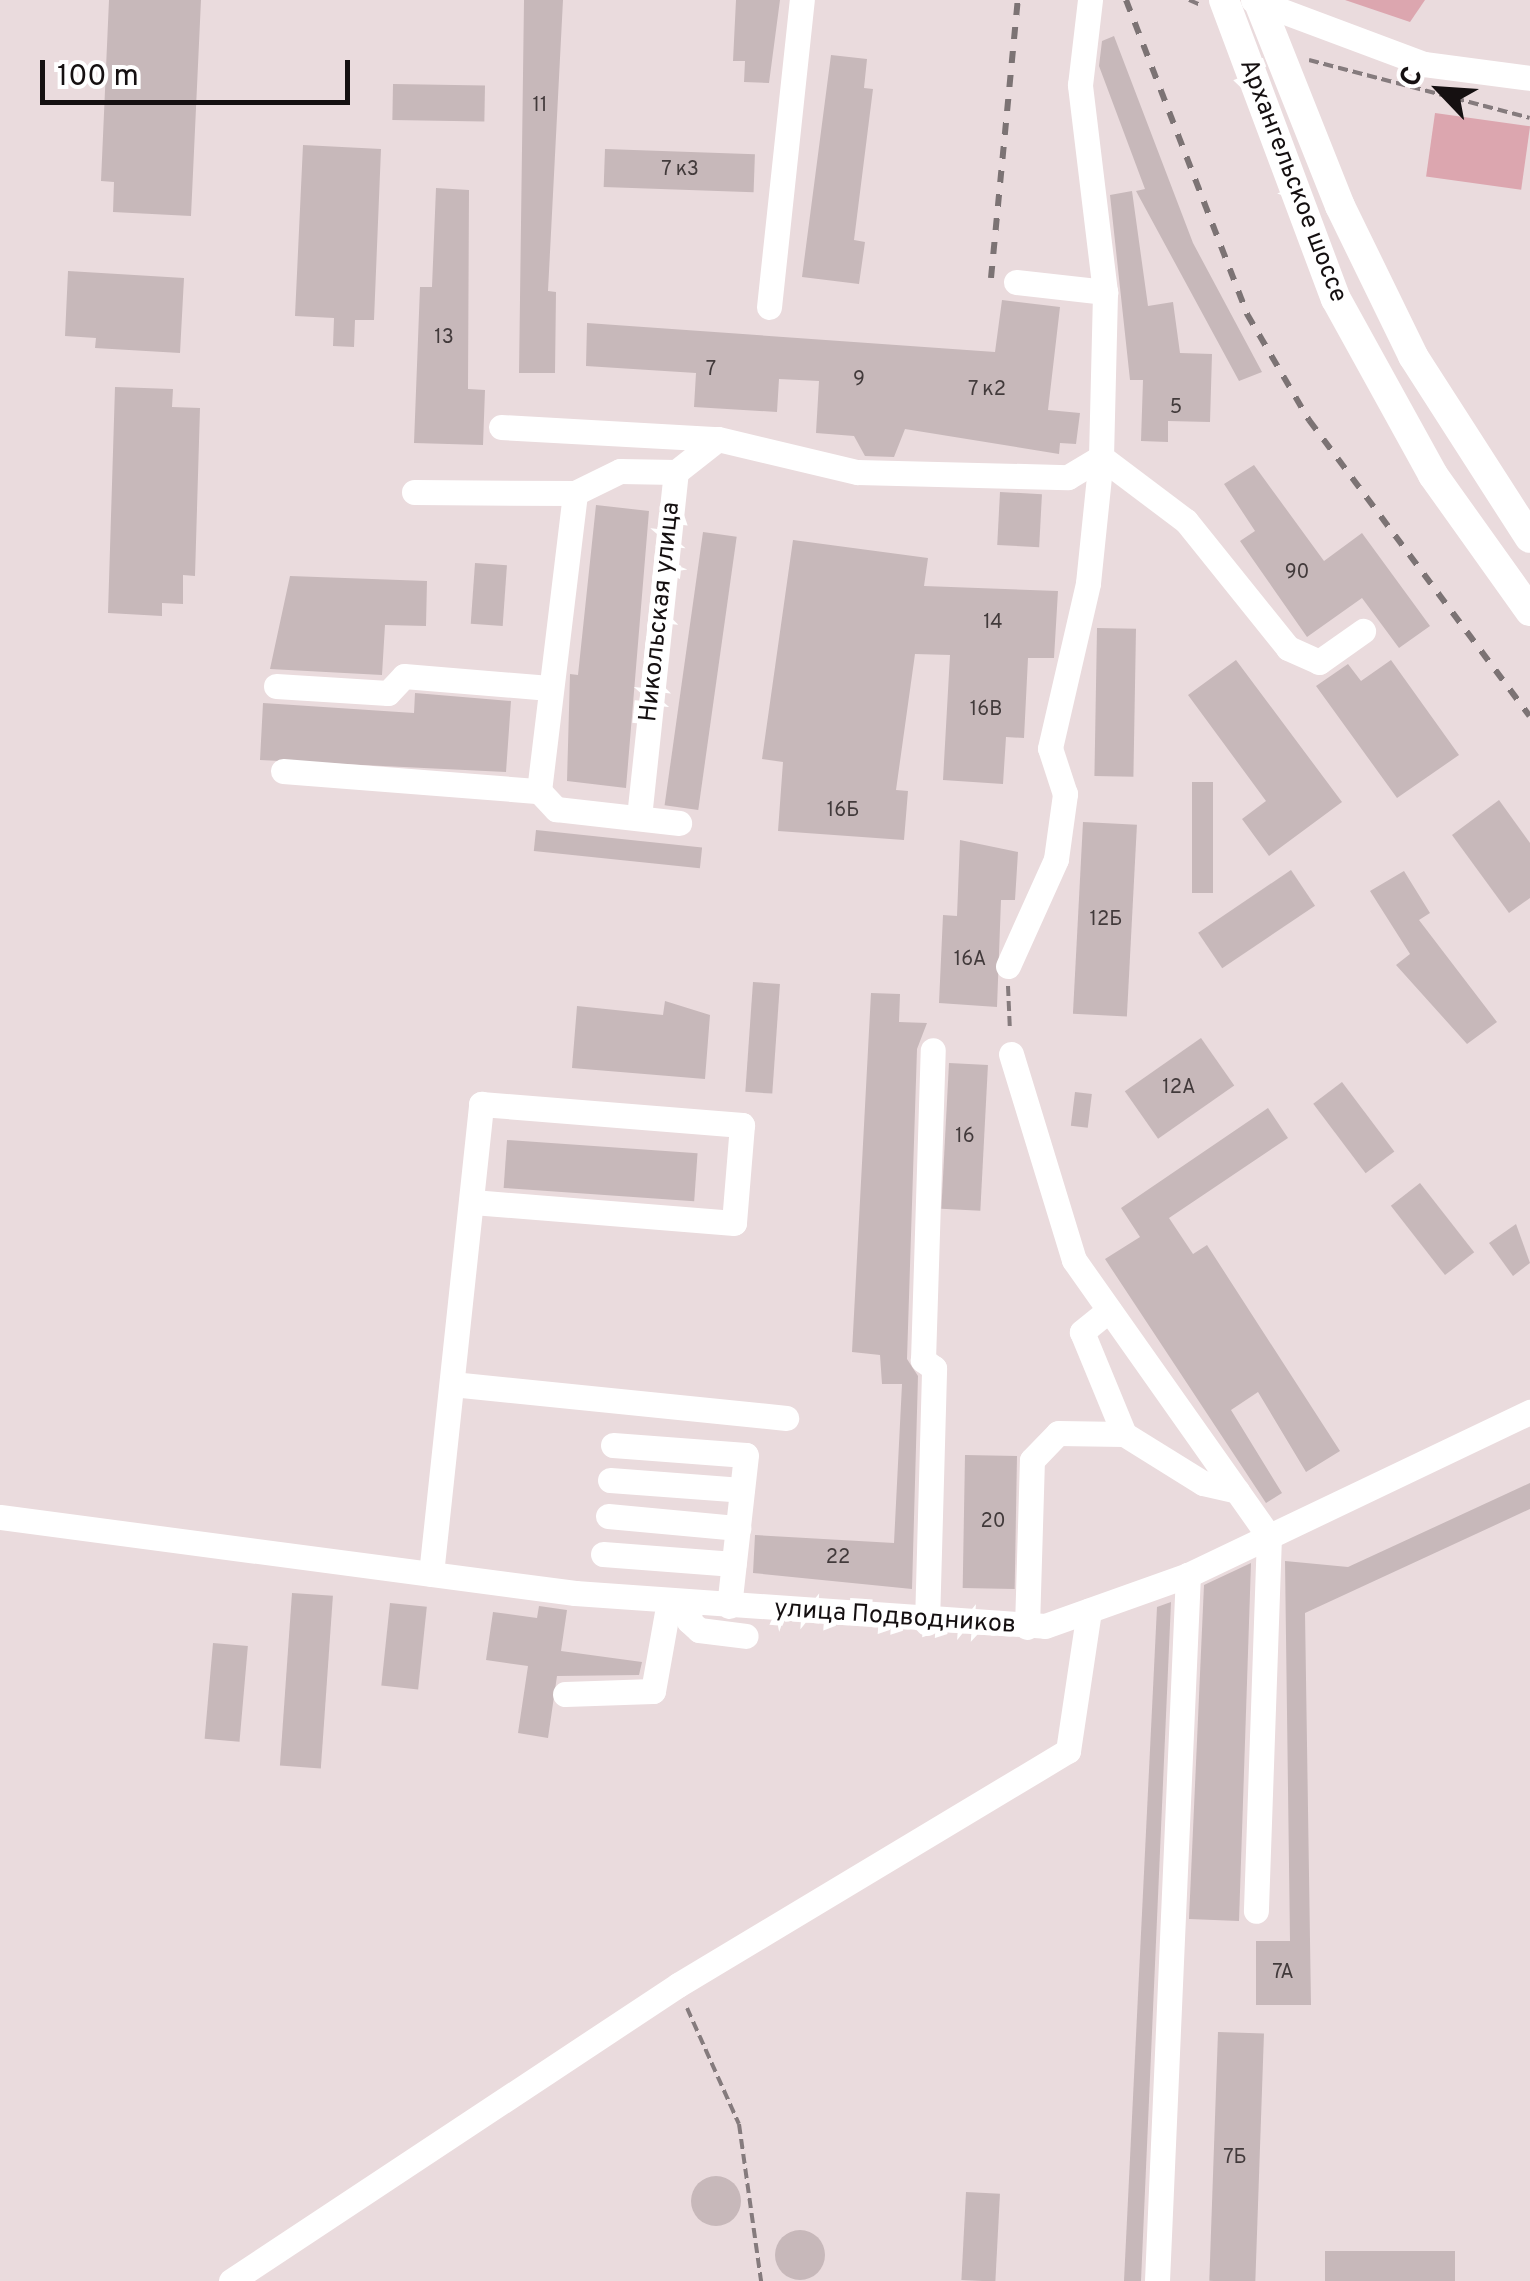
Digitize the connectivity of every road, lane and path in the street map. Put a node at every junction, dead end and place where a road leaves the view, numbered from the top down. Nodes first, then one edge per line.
1 (802, 0) edge
2 (1090, 0) edge
3 (1189, 0) edge
4 (1257, 1) edge
5 (1212, 2) edge
6 (1300, 57) dead end
7 (1530, 78) edge
8 (1530, 118) edge
9 (1016, 282) dead end
10 (1105, 292) junction
11 (769, 307) dead end
12 (501, 426) dead end
13 (718, 439) junction
14 (1102, 457) junction
15 (676, 472) junction
16 (414, 492) dead end
17 (575, 493) junction
18 (1530, 538) edge
19 (1530, 611) edge
20 (1363, 631) dead end
21 (276, 686) dead end
22 (550, 688) junction
23 (282, 771) dead end
24 (538, 791) junction
25 (640, 816) junction
26 (678, 823) dead end
27 (1008, 966) joint
28 (933, 1050) dead end
29 (1010, 1054) joint
30 (473, 1202) junction
31 (1109, 1310) junction
32 (452, 1384) junction
33 (1530, 1412) edge
34 (786, 1418) dead end
35 (1124, 1434) junction
36 (612, 1445) dead end
37 (610, 1480) dead end
38 (742, 1490) junction
39 (1237, 1491) junction
40 (0, 1516) edge
41 (608, 1516) dead end
42 (738, 1528) junction
43 (1269, 1536) junction
44 (604, 1554) dead end
45 (734, 1564) junction
46 (431, 1574) junction
47 (1188, 1575) junction
48 (680, 1602) junction
49 (729, 1606) junction
50 (1089, 1611) junction
51 (927, 1622) junction
52 (1027, 1628) junction
53 (746, 1636) dead end
54 (565, 1694) dead end
55 (1256, 1911) dead end
56 (678, 1985) junction
57 (231, 2281) edge
58 (761, 2281) edge
59 (1157, 2281) edge

1 - 11 street
2 - 10 street
3 - 5 path
4 - 7 street
4 - 18 main road, Архангельское шоссе
5 - 19 main road, Архангельское шоссе
6 - 8 path
9 - 10 street
10 - 14 street
12 - 13 street
13 - 14 street
13 - 15 street, Никольская улица
14 - 20 street
14 - 27 street
15 - 17 street
15 - 25 street, Никольская улица
16 - 17 street
17 - 22 street
21 - 22 street
22 - 24 street
23 - 24 street
24 - 25 street
25 - 26 street
27 - 29 path
28 - 51 street
29 - 31 street
30 - 30 street
30 - 32 street
31 - 35 street
31 - 39 street
32 - 34 street
32 - 46 street
33 - 43 street, улица Подводников
35 - 39 street
35 - 52 street
36 - 38 street
37 - 38 street
38 - 42 street
39 - 43 street
40 - 46 street, улица Подводников
41 - 42 street
42 - 45 street
43 - 47 street, улица Подводников
43 - 55 street
44 - 45 street
45 - 49 street
46 - 48 street, улица Подводников
47 - 50 street, улица Подводников
47 - 59 street
48 - 49 street, улица Подводников
48 - 53 street
48 - 54 street
49 - 51 street, улица Подводников
50 - 52 street, улица Подводников
50 - 56 street
51 - 52 street, улица Подводников
56 - 57 street
56 - 58 path

